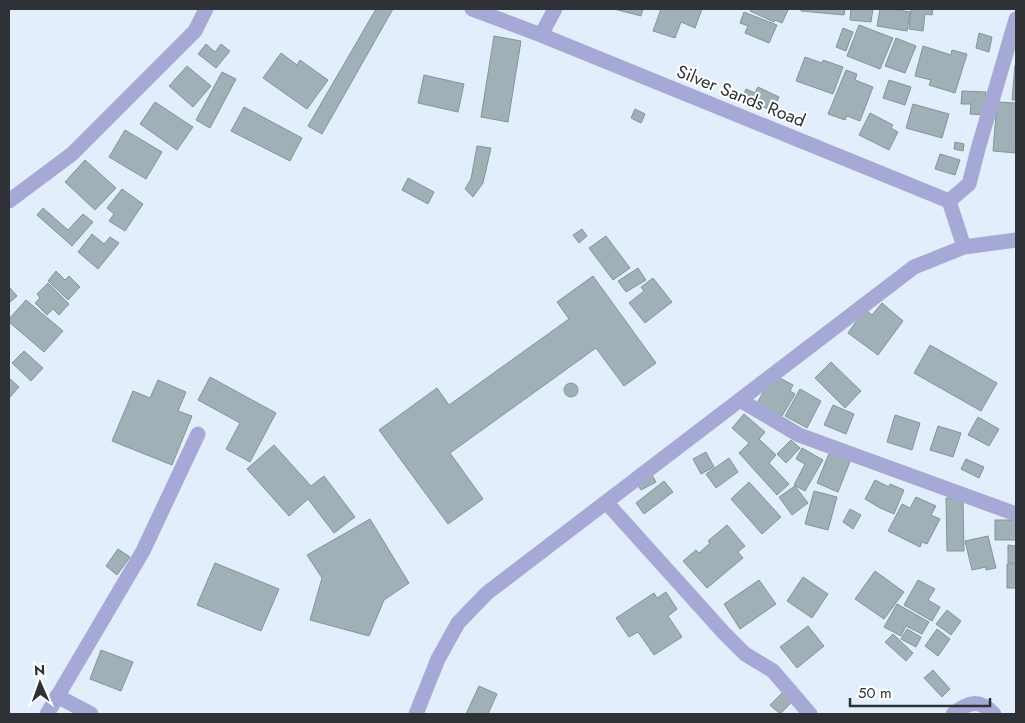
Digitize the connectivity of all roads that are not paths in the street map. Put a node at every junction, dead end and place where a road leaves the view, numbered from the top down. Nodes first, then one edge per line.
1 (206, 9) edge
2 (472, 9) edge
3 (555, 9) edge
4 (1016, 19) edge
5 (541, 35) junction
6 (9, 200) edge
7 (949, 201) junction
8 (1016, 240) edge
9 (964, 247) junction
10 (740, 400) junction
11 (198, 434) dead end
12 (606, 502) junction
13 (1016, 514) edge
14 (57, 696) junction
15 (47, 714) edge
16 (91, 714) edge
17 (416, 714) edge
18 (810, 714) edge
19 (954, 714) edge
20 (994, 714) edge

1 - 6 street
2 - 5 street, Silver Sands Road
3 - 5 street
4 - 7 street
5 - 7 street, Silver Sands Road
7 - 9 street
8 - 9 street
9 - 10 street
10 - 12 street
10 - 13 street
11 - 14 street
12 - 17 street
12 - 18 street
14 - 15 street
14 - 16 street
19 - 20 street

